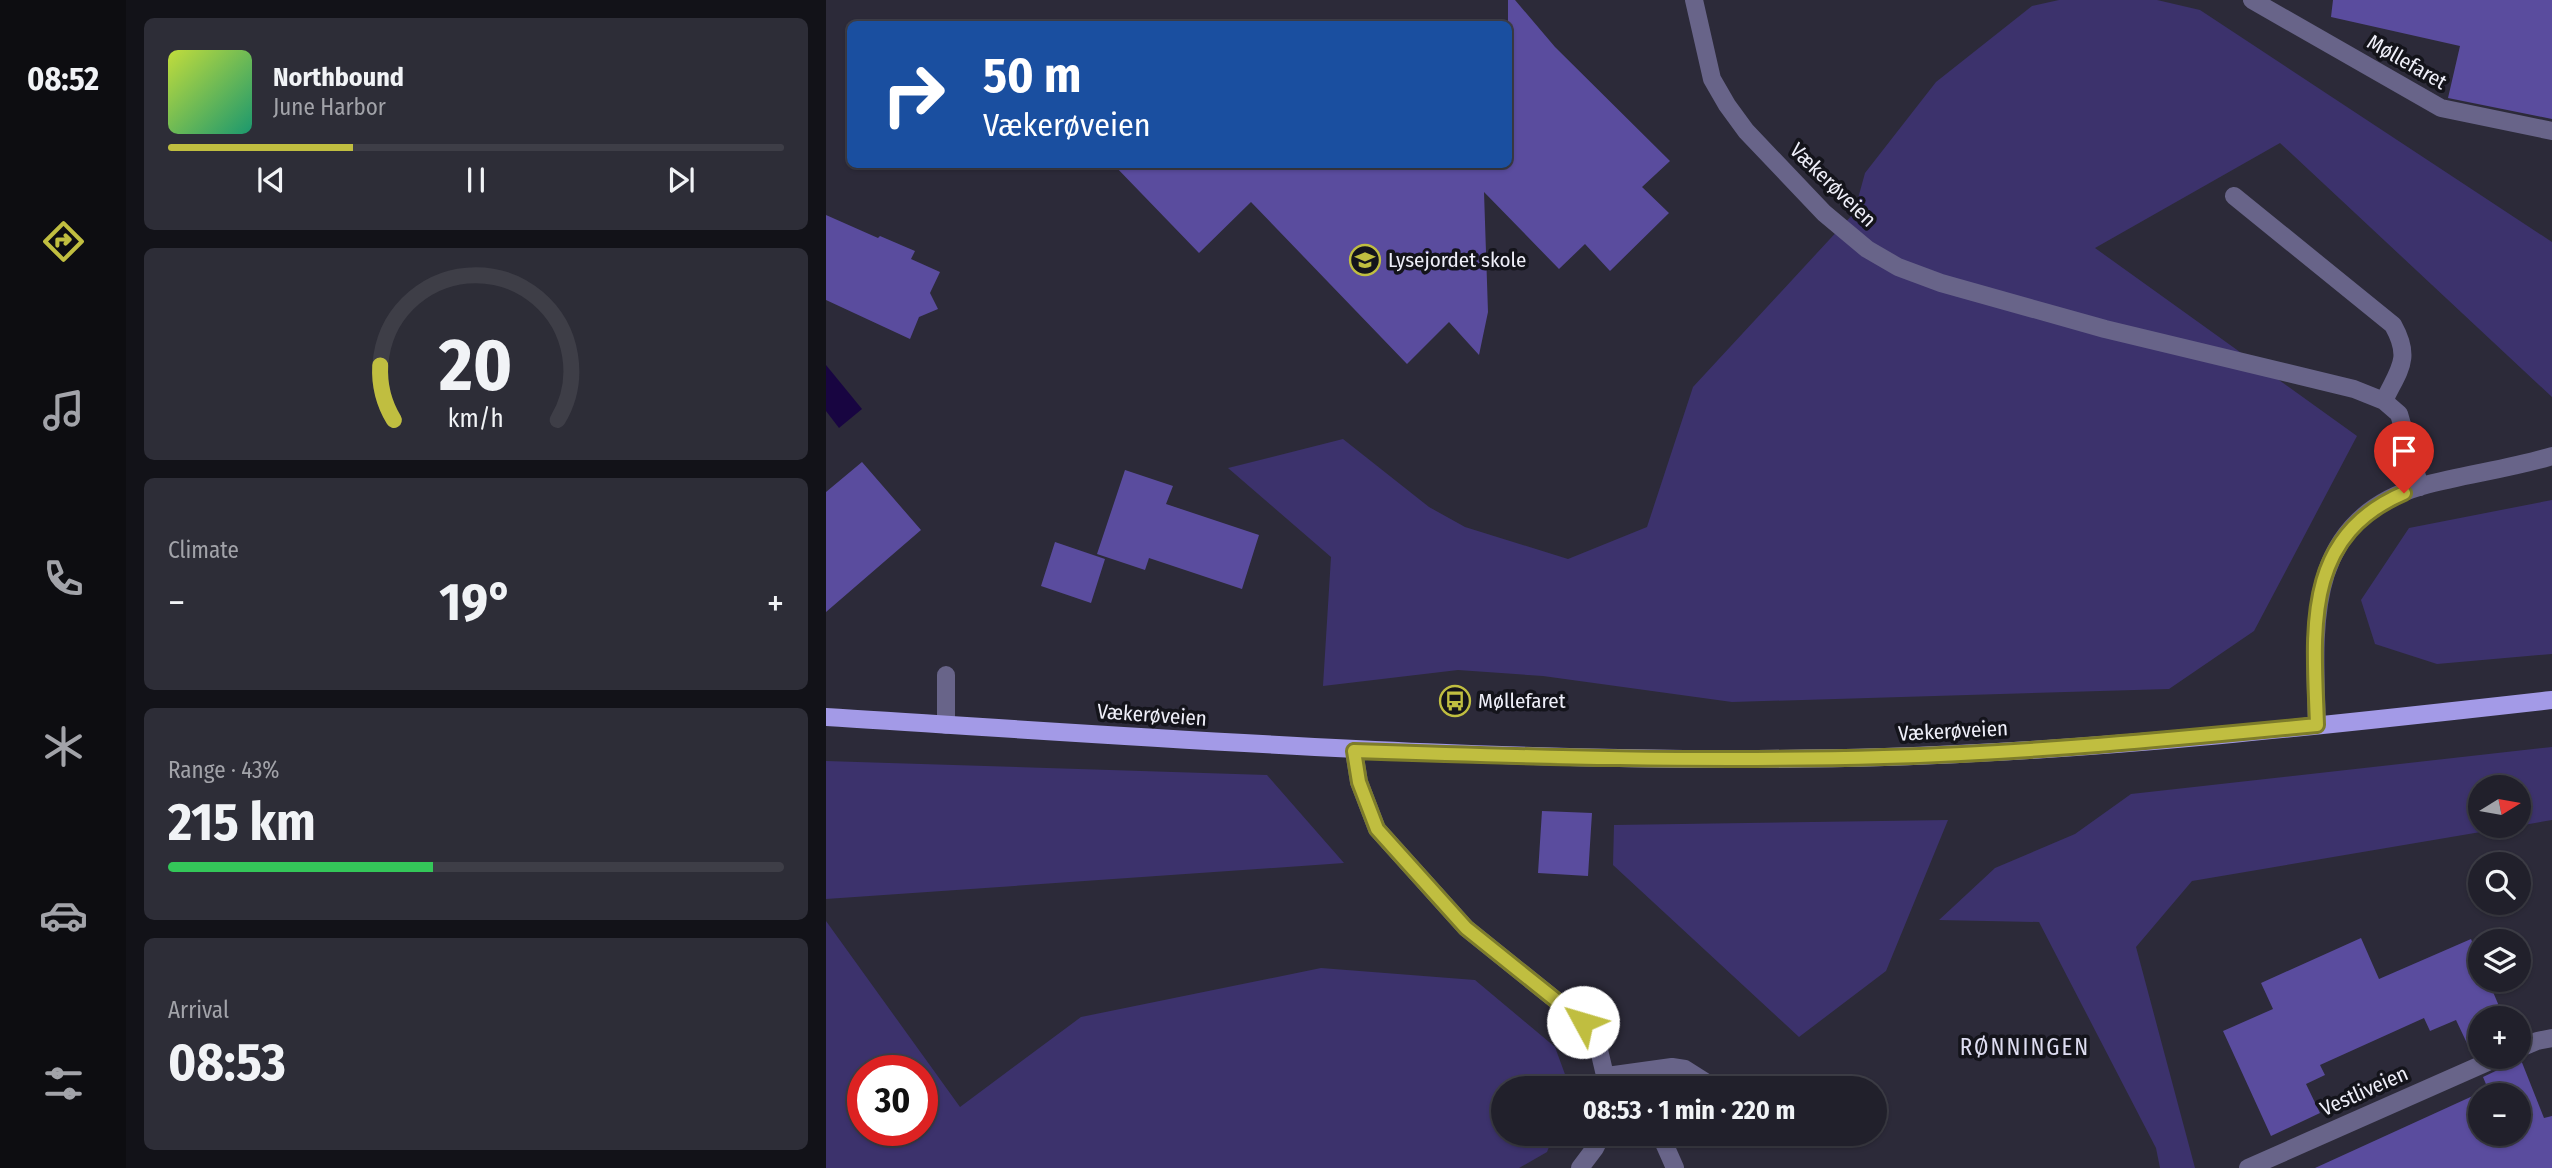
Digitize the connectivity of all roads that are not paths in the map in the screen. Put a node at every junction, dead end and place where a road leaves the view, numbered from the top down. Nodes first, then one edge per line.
1 (1694, 0) edge
2 (2252, 0) edge
3 (2552, 131) edge
4 (2234, 196) dead end
5 (2384, 401) junction
6 (2552, 456) edge
7 (2420, 486) junction
8 (946, 675) dead end
9 (2552, 700) edge
10 (826, 717) edge
11 (946, 725) junction
12 (2317, 725) junction
13 (1354, 751) junction
14 (2552, 1038) edge
15 (2531, 1044) edge
16 (2472, 1069) edge
17 (1631, 1072) junction
18 (1605, 1076) edge
19 (1621, 1076) edge
20 (1633, 1076) edge
21 (1696, 1076) edge
22 (1596, 1146) edge
23 (1665, 1146) edge
24 (1580, 1168) edge
25 (1675, 1168) edge
26 (2248, 1168) edge

1 - 5 street, Vækerøveien
2 - 3 street, Møllefaret
4 - 5 street
5 - 7 street
6 - 7 street
7 - 12 street
8 - 11 street
9 - 12 main road, Vækerøveien
10 - 11 main road, Vækerøveien
11 - 13 main road, Vækerøveien
12 - 13 main road, Vækerøveien
13 - 18 street
14 - 15 street
16 - 26 street, Vestliveien
17 - 19 street
17 - 20 street
17 - 21 street
22 - 24 street
23 - 25 street

